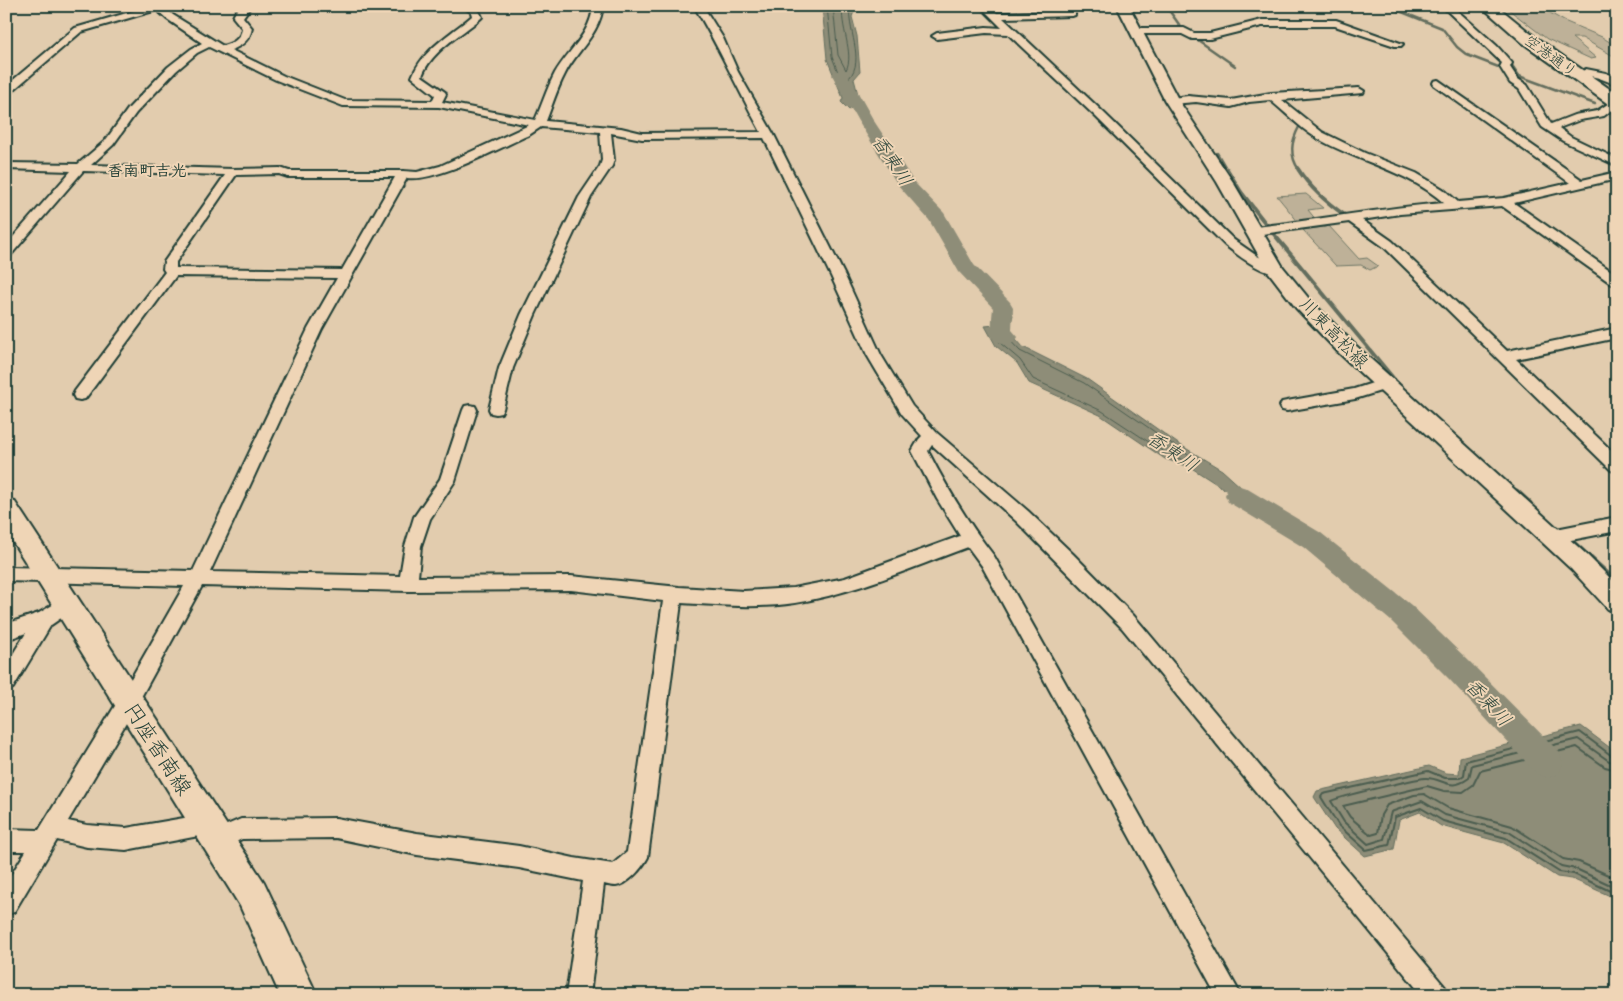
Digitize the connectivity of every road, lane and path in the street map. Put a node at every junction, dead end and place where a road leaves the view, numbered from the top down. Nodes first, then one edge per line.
1 (247, 6) edge
2 (466, 6) edge
3 (598, 6) edge
4 (698, 6) edge
5 (984, 6) edge
6 (1123, 6) edge
7 (1446, 6) edge
8 (1488, 6) edge
9 (1500, 6) edge
10 (158, 7) edge
11 (1072, 13) dead end
12 (995, 16) junction
13 (1011, 31) junction
14 (1135, 31) junction
15 (937, 36) dead end
16 (209, 43) junction
17 (1398, 44) dead end
18 (222, 50) junction
19 (1586, 72) junction
20 (1617, 82) edge
21 (1438, 83) dead end
22 (6, 91) edge
23 (1359, 91) dead end
24 (1272, 96) junction
25 (1617, 99) edge
26 (1172, 101) junction
27 (436, 104) junction
28 (539, 124) junction
29 (1550, 128) junction
30 (605, 131) junction
31 (768, 135) junction
32 (1617, 163) edge
33 (6, 166) edge
34 (81, 168) junction
35 (232, 172) junction
36 (403, 174) junction
37 (1617, 175) edge
38 (1580, 184) junction
39 (1504, 202) junction
40 (1455, 206) junction
41 (1351, 218) junction
42 (1254, 231) junction
43 (6, 253) edge
44 (1276, 270) junction
45 (172, 272) junction
46 (347, 274) junction
47 (1617, 280) edge
48 (1617, 334) edge
49 (1503, 357) junction
50 (1385, 384) junction
51 (80, 395) dead end
52 (1287, 406) dead end
53 (496, 409) dead end
54 (470, 410) dead end
55 (932, 437) junction
56 (1617, 466) edge
57 (6, 509) edge
58 (1617, 524) edge
59 (1551, 537) junction
60 (970, 539) junction
61 (6, 574) edge
62 (49, 574) junction
63 (198, 578) junction
64 (408, 584) junction
65 (674, 595) junction
66 (1617, 602) edge
67 (57, 611) junction
68 (6, 632) edge
69 (6, 682) edge
70 (128, 702) junction
71 (212, 832) junction
72 (47, 835) junction
73 (6, 840) edge
74 (595, 872) junction
75 (6, 904) edge
76 (298, 995) edge
77 (578, 995) edge
78 (1229, 995) edge
79 (1437, 995) edge

1 - 18 street
2 - 27 street
3 - 28 street
4 - 31 street
5 - 12 street
6 - 14 main road, 川東高松線
7 - 29 street
8 - 25 highway, 空港通り
9 - 19 highway, 空港通り
10 - 16 street
10 - 22 street
11 - 12 street
12 - 13 street
13 - 15 street
13 - 44 street
14 - 17 street
14 - 26 main road, 川東高松線
16 - 18 street
16 - 34 street
18 - 27 street
19 - 20 street
19 - 25 highway, 空港通り
21 - 38 street
23 - 24 street
24 - 26 street
24 - 40 street
25 - 29 street
26 - 42 main road, 川東高松線
27 - 28 street
28 - 30 street
28 - 36 street
29 - 32 street
30 - 31 street
30 - 53 street
31 - 55 street
33 - 34 street
34 - 35 street
34 - 43 street
35 - 36 street
35 - 45 street
36 - 46 street
37 - 38 street
38 - 39 street
39 - 40 street
39 - 47 street
40 - 41 street
41 - 42 street
41 - 49 street
42 - 44 main road, 川東高松線
44 - 50 main road, 川東高松線
45 - 46 street
45 - 51 street
46 - 63 street
48 - 49 street
49 - 56 street
50 - 52 street
50 - 59 main road, 川東高松線
54 - 64 street
55 - 60 street
55 - 79 street
57 - 62 main road, 円座香南線
58 - 59 street
59 - 66 main road, 川東高松線
60 - 65 street
60 - 78 street
61 - 62 street
62 - 63 street
62 - 67 main road, 円座香南線
63 - 64 street
63 - 70 street
64 - 65 street
65 - 74 street
67 - 68 street
67 - 69 street
67 - 70 main road, 円座香南線
70 - 71 main road, 円座香南線
70 - 72 street
71 - 72 street
71 - 74 street
71 - 76 main road, 円座香南線
72 - 73 street
72 - 75 street
74 - 77 street

